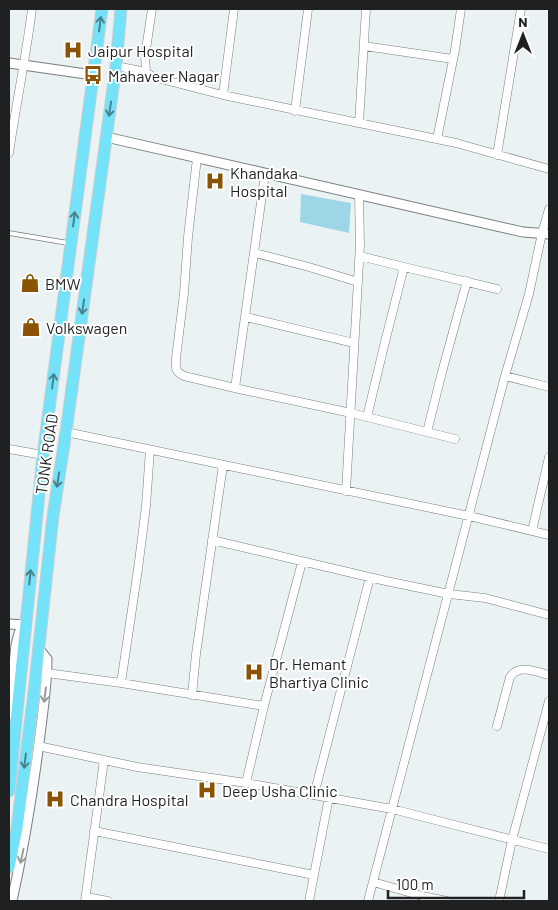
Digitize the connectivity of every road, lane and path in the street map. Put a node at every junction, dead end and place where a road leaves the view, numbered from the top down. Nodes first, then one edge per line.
1 (32, 9) edge
2 (102, 9) edge
3 (121, 9) edge
4 (152, 9) edge
5 (234, 9) edge
6 (308, 9) edge
7 (366, 9) edge
8 (460, 9) edge
9 (521, 9) edge
10 (364, 46) junction
11 (453, 59) junction
12 (9, 63) edge
13 (24, 65) junction
14 (116, 66) junction
15 (146, 72) junction
16 (93, 76) junction
17 (223, 95) junction
18 (295, 111) junction
19 (359, 123) junction
20 (106, 137) junction
21 (437, 139) junction
22 (9, 153) edge
23 (497, 155) junction
24 (197, 158) junction
25 (549, 169) edge
26 (265, 174) junction
27 (359, 195) junction
28 (549, 209) edge
29 (9, 233) edge
30 (545, 234) edge
31 (71, 243) junction
32 (255, 253) junction
33 (360, 256) junction
34 (404, 268) junction
35 (467, 281) junction
36 (358, 282) junction
37 (498, 288) dead end
38 (246, 317) junction
39 (354, 343) junction
40 (505, 376) junction
41 (549, 386) edge
42 (235, 388) junction
43 (351, 413) junction
44 (367, 417) junction
45 (66, 432) junction
46 (427, 432) junction
47 (455, 438) dead end
48 (9, 449) edge
49 (150, 450) junction
50 (43, 455) junction
51 (549, 456) edge
52 (223, 465) junction
53 (346, 491) junction
54 (469, 516) junction
55 (532, 531) junction
56 (549, 535) edge
57 (212, 540) junction
58 (302, 562) junction
59 (370, 577) junction
60 (449, 594) junction
61 (549, 615) edge
62 (9, 624) edge
63 (26, 625) junction
64 (38, 655) junction
65 (47, 673) junction
66 (549, 675) edge
67 (121, 683) junction
68 (192, 694) junction
69 (549, 701) edge
70 (264, 706) junction
71 (9, 714) edge
72 (497, 726) dead end
73 (38, 746) junction
74 (104, 760) junction
75 (246, 783) junction
76 (9, 791) edge
77 (314, 795) junction
78 (329, 797) junction
79 (392, 809) junction
80 (94, 832) junction
81 (512, 840) junction
82 (549, 849) edge
83 (9, 868) edge
84 (314, 875) junction
85 (373, 882) junction
86 (12, 888) edge
87 (85, 899) edge
88 (12, 901) edge
89 (108, 901) edge
90 (309, 901) edge
91 (368, 901) edge
92 (447, 901) edge
93 (498, 901) edge

1 - 13 street
16 -> 2 main road, TONK ROAD
3 - 14 main road, TONK ROAD
4 - 15 street
5 - 17 street
6 - 18 street
7 - 10 street
8 - 11 street
9 - 23 street
10 - 11 street
10 - 19 street
11 - 21 street
12 - 13 street
13 - 16 street
13 - 22 street
14 - 15 street
14 -> 20 main road, TONK ROAD
15 - 17 street
31 -> 16 main road, TONK ROAD
17 - 18 street
18 - 19 street
19 - 21 street
20 - 24 street
20 -> 45 main road, TONK ROAD
21 - 23 street
23 - 25 street
24 - 26 street
24 - 42 street
26 - 27 street
26 - 32 street
27 - 30 street
27 - 33 street
28 - 30 street
29 - 31 lane
30 - 40 street
50 -> 31 main road, TONK ROAD
32 - 36 street
32 - 38 street
33 - 34 street
33 - 36 street
34 - 35 street
34 - 44 street
35 - 37 street
35 - 46 street
36 - 39 street
38 - 39 street
38 - 42 street
39 - 43 street
40 - 41 street
40 - 54 street
42 - 43 street
43 - 44 street
43 - 53 street
44 - 46 street
45 - 49 street
45 -> 64 main road, TONK ROAD
46 - 47 street
48 - 50 street
49 - 52 street
49 - 67 street
63 -> 50 main road, TONK ROAD
51 - 55 street
52 - 53 street
52 - 57 street
53 - 54 street
54 - 55 street
54 - 60 street
55 - 56 street
57 - 58 street
57 - 68 street
58 - 59 street
58 - 70 street
59 - 60 street
59 - 77 street
60 - 61 street
60 - 79 street
62 - 63 street
63 - 71 street, TONK ROAD
63 - 76 main road
64 - 65 street, TONK ROAD
64 -> 83 main road
65 - 67 street
65 -> 73 street, TONK ROAD
66 - 72 street
67 - 68 street
68 - 70 street
69 - 81 street
70 - 75 street
73 - 74 street
73 -> 86 street, TONK ROAD
74 - 75 street
74 - 80 street
75 - 77 street
77 - 78 street
78 - 79 street
78 - 84 street
79 - 81 street
79 - 85 street
80 - 84 street
80 - 87 street
81 - 82 street
81 - 93 street
84 - 90 street
85 - 91 street
85 - 92 street
86 - 88 street, TONK ROAD
87 - 89 street

